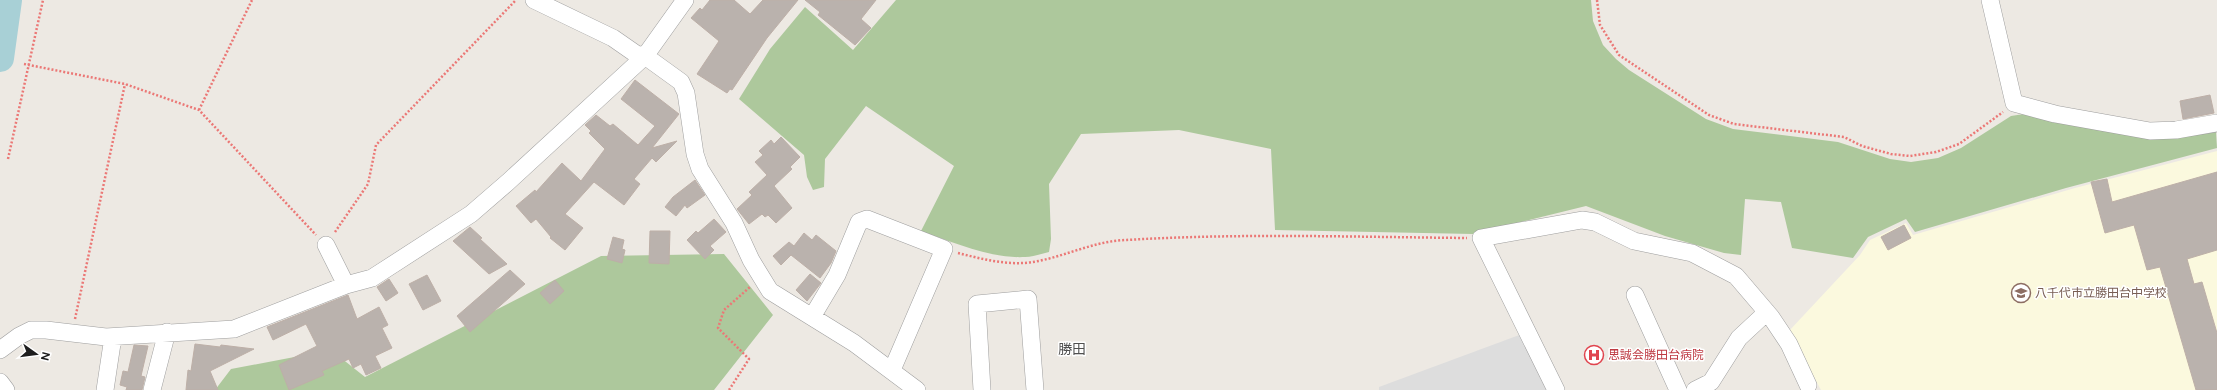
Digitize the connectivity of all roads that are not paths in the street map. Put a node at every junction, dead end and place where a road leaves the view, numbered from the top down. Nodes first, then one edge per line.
1 (534, 0) edge
2 (685, 0) edge
3 (1990, 0) edge
4 (645, 56) junction
5 (2217, 123) edge
6 (326, 245) road end
7 (346, 285) junction
8 (1635, 296) dead end
9 (1767, 312) junction
10 (812, 317) junction
11 (167, 332) junction
12 (113, 337) junction
13 (0, 350) edge
14 (892, 370) junction
15 (0, 382) edge
16 (1806, 388) edge
17 (6, 390) edge
18 (105, 390) edge
19 (152, 390) edge
20 (917, 390) edge
21 (982, 390) edge
22 (1035, 390) edge
23 (1556, 390) edge
24 (1678, 390) edge
25 (1695, 390) edge

1 - 4 street
2 - 4 street
3 - 5 street
4 - 7 street
4 - 10 street
6 - 7 street
7 - 11 street
8 - 24 street
9 - 16 street
9 - 23 street
9 - 25 street
10 - 14 street
10 - 14 street
11 - 12 street
11 - 19 street
12 - 13 street
12 - 18 street
14 - 20 street
15 - 17 street
21 - 22 street

